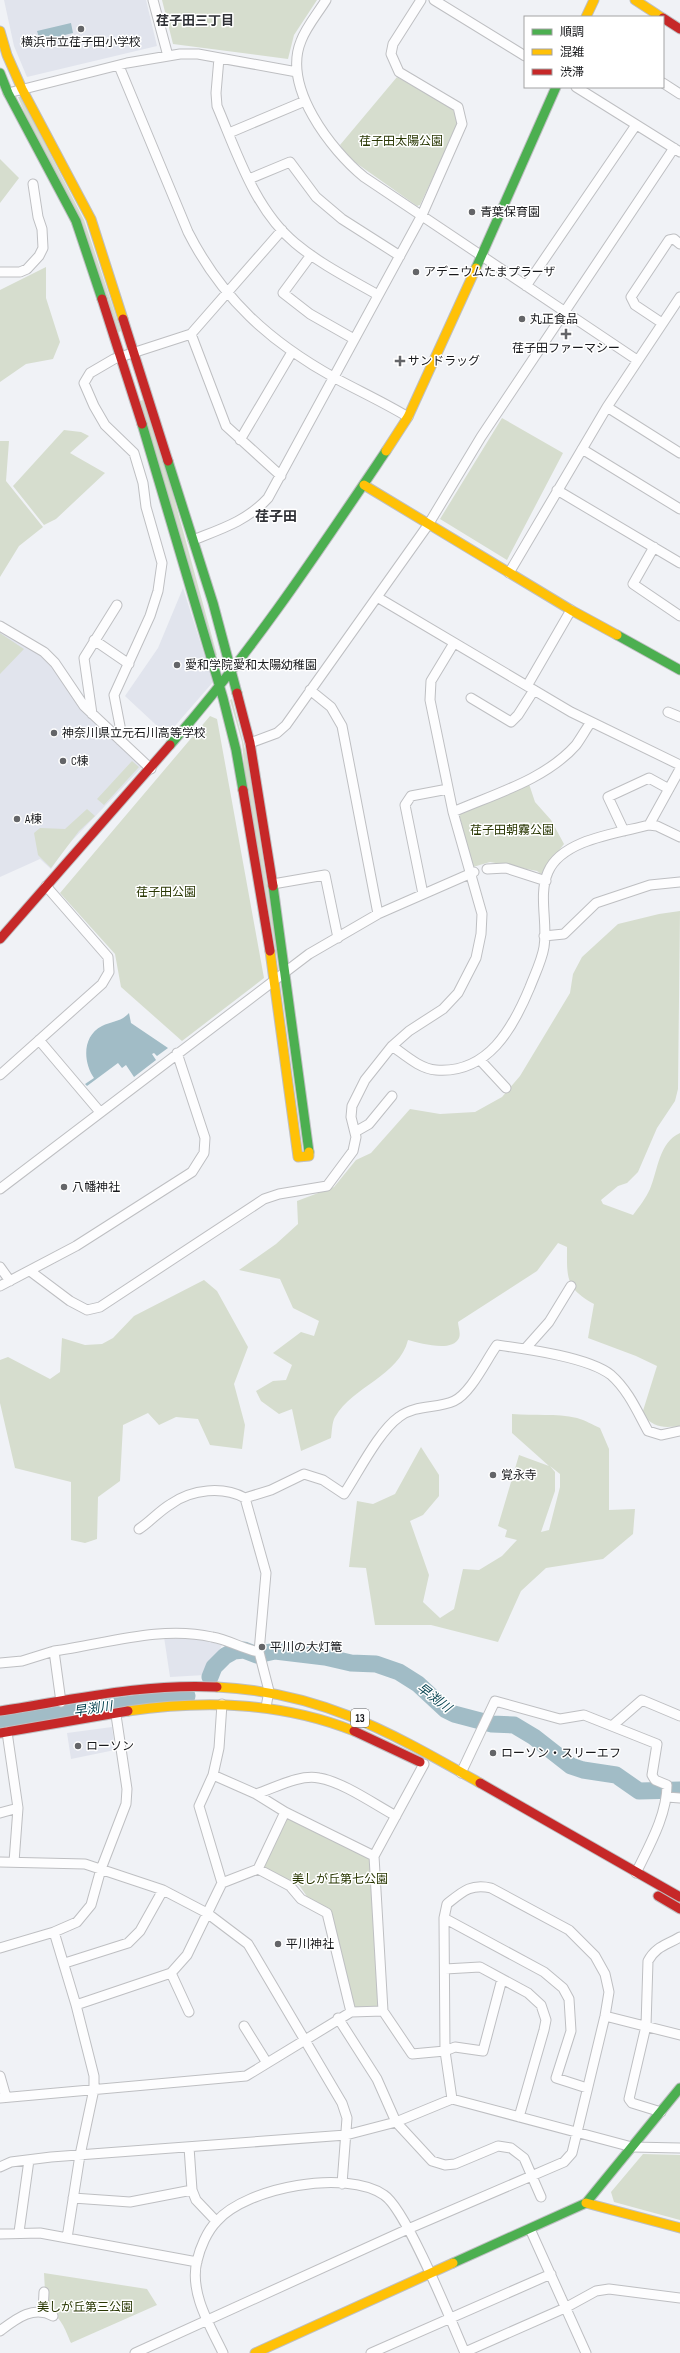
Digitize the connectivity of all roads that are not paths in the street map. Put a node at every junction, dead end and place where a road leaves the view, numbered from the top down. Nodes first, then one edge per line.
1 (153, 0) edge
2 (326, 0) edge
3 (421, 0) edge
4 (434, 0) edge
5 (594, 0) edge
6 (635, 0) edge
7 (586, 16) edge
8 (659, 16) edge
9 (664, 19) edge
10 (680, 29) edge
11 (0, 31) edge
12 (524, 55) edge
13 (168, 56) junction
14 (219, 58) junction
15 (119, 66) junction
16 (297, 72) junction
17 (0, 73) edge
18 (664, 83) edge
19 (556, 88) edge
20 (580, 88) edge
21 (22, 89) junction
22 (590, 91) edge
23 (8, 93) junction
24 (680, 94) edge
25 (305, 101) junction
26 (636, 125) junction
27 (229, 133) junction
28 (677, 150) edge
29 (249, 179) junction
30 (33, 184) dead end
31 (422, 215) junction
32 (282, 230) junction
33 (680, 244) edge
34 (481, 254) junction
35 (311, 255) junction
36 (400, 256) junction
37 (0, 272) edge
38 (526, 286) junction
39 (226, 292) junction
40 (378, 295) junction
41 (680, 296) edge
42 (677, 308) edge
43 (563, 311) junction
44 (662, 323) junction
45 (191, 334) junction
46 (354, 339) junction
47 (134, 352) junction
48 (292, 352) junction
49 (120, 357) junction
50 (637, 360) junction
51 (334, 377) junction
52 (607, 407) junction
53 (408, 417) junction
54 (240, 440) junction
55 (582, 449) junction
56 (680, 453) edge
57 (281, 476) junction
58 (364, 485) junction
59 (558, 490) junction
60 (680, 510) edge
61 (428, 525) junction
62 (193, 540) junction
63 (654, 547) junction
64 (680, 563) edge
65 (509, 573) junction
66 (378, 597) junction
67 (117, 605) dead end
68 (571, 610) junction
69 (680, 616) edge
70 (0, 626) edge
71 (94, 640) junction
72 (454, 643) junction
73 (129, 664) junction
74 (680, 670) edge
75 (232, 672) junction
76 (220, 686) junction
77 (530, 688) junction
78 (310, 690) junction
79 (471, 698) dead end
80 (668, 712) dead end
81 (92, 714) junction
82 (680, 717) edge
83 (591, 722) junction
84 (120, 740) junction
85 (250, 743) junction
86 (680, 767) edge
87 (151, 768) junction
88 (448, 789) junction
89 (669, 789) junction
90 (453, 812) junction
91 (649, 825) junction
92 (624, 831) junction
93 (680, 837) edge
94 (487, 869) dead end
95 (472, 873) junction
96 (546, 881) junction
97 (680, 882) edge
98 (273, 884) junction
99 (46, 886) junction
100 (423, 894) junction
101 (378, 914) junction
102 (544, 936) junction
103 (338, 938) junction
104 (0, 939) edge
105 (285, 971) junction
106 (275, 980) junction
107 (40, 1040) junction
108 (392, 1046) junction
109 (177, 1053) junction
110 (480, 1060) junction
111 (0, 1075) edge
112 (506, 1088) dead end
113 (392, 1096) dead end
114 (100, 1112) junction
115 (355, 1132) junction
116 (0, 1189) edge
117 (0, 1267) edge
118 (30, 1271) junction
119 (10, 1281) junction
120 (0, 1286) edge
121 (571, 1286) dead end
122 (525, 1349) junction
123 (680, 1431) edge
124 (245, 1498) junction
125 (139, 1529) dead end
126 (54, 1651) junction
127 (260, 1657) junction
128 (0, 1663) edge
129 (269, 1691) junction
130 (61, 1702) junction
131 (222, 1704) junction
132 (266, 1707) junction
133 (0, 1711) edge
134 (116, 1715) junction
135 (680, 1716) edge
136 (612, 1726) junction
137 (4, 1733) edge
138 (461, 1773) junction
139 (213, 1775) junction
140 (667, 1792) junction
141 (256, 1794) junction
142 (680, 1798) edge
143 (18, 1808) junction
144 (285, 1812) junction
145 (0, 1813) edge
146 (517, 1815) dead end
147 (396, 1816) junction
148 (557, 1838) dead end
149 (374, 1856) junction
150 (0, 1862) edge
151 (14, 1862) junction
152 (101, 1869) junction
153 (258, 1869) junction
154 (636, 1872) junction
155 (222, 1883) junction
156 (163, 1890) junction
157 (653, 1893) dead end
158 (680, 1896) edge
159 (680, 1909) edge
160 (207, 1913) junction
161 (444, 1918) junction
162 (54, 1932) junction
163 (680, 1937) edge
164 (0, 1948) edge
165 (64, 1963) junction
166 (445, 1969) junction
167 (171, 1973) junction
168 (502, 1979) junction
169 (76, 2005) junction
170 (383, 2011) junction
171 (189, 2012) dead end
172 (351, 2012) junction
173 (605, 2016) junction
174 (338, 2018) junction
175 (244, 2026) dead end
176 (646, 2026) junction
177 (680, 2035) edge
178 (306, 2040) junction
179 (445, 2051) junction
180 (267, 2063) junction
181 (0, 2076) edge
182 (587, 2088) junction
183 (680, 2088) edge
184 (94, 2089) junction
185 (3, 2097) edge
186 (452, 2099) junction
187 (661, 2112) junction
188 (519, 2117) junction
189 (396, 2122) junction
190 (577, 2133) junction
191 (346, 2135) junction
192 (189, 2147) junction
193 (632, 2147) junction
194 (680, 2148) edge
195 (80, 2155) junction
196 (29, 2160) junction
197 (0, 2167) edge
198 (532, 2176) junction
199 (342, 2184) junction
200 (192, 2190) junction
201 (541, 2197) dead end
202 (73, 2198) junction
203 (586, 2203) junction
204 (216, 2221) junction
205 (680, 2228) edge
206 (408, 2229) junction
207 (530, 2229) junction
208 (19, 2232) junction
209 (0, 2234) edge
210 (67, 2238) junction
211 (197, 2262) junction
212 (551, 2274) junction
213 (430, 2275) junction
214 (44, 2292) dead end
215 (680, 2298) edge
216 (565, 2308) junction
217 (43, 2312) junction
218 (53, 2316) dead end
219 (449, 2318) junction
220 (208, 2321) junction
221 (0, 2331) edge
222 (465, 2352) edge
223 (135, 2353) edge
224 (223, 2353) edge
225 (255, 2353) edge
226 (371, 2353) edge
227 (586, 2353) edge

1 - 13 street
2 - 16 street
3 - 31 street
4 - 12 street
5 - 7 street
6 - 8 street
9 - 10 street
11 - 21 street
13 - 14 street
13 - 15 street
14 - 16 street
14 - 27 street
15 - 21 street
15 - 39 street
16 - 25 street
17 - 23 street
18 - 24 street
19 - 34 street
20 - 22 street
21 - 23 street
21 - 47 street
22 - 26 street
23 - 49 street
25 - 27 street
25 - 31 street
26 - 28 street
26 - 38 street
27 - 29 street
28 - 43 street
29 - 32 street
29 - 36 street
30 - 37 street
31 - 34 street
31 - 36 street
32 - 35 street
32 - 39 street
33 - 44 street
34 - 38 street
34 - 53 street
35 - 40 street
35 - 46 street
36 - 40 street
38 - 43 street
39 - 45 street
39 - 48 street
40 - 46 street
41 - 42 street
42 - 44 street
43 - 50 street
43 - 61 street
44 - 50 street
45 - 47 street
45 - 54 street
46 - 51 street
47 - 49 street
47 - 62 street
48 - 51 street
48 - 54 street
49 - 73 street
49 - 76 street
50 - 52 street
51 - 53 street
51 - 57 street
52 - 55 street
52 - 56 street
53 - 58 street
54 - 57 street
55 - 59 street
55 - 60 street
57 - 62 street
58 - 61 street
58 - 75 street
59 - 63 street
59 - 65 street
61 - 65 street
61 - 66 street
62 - 75 street
63 - 64 street
63 - 69 street
65 - 68 street
66 - 72 street
66 - 78 street
67 - 71 street
68 - 74 street
68 - 77 street
70 - 81 street
71 - 73 street
71 - 81 street
72 - 77 street
72 - 88 street
73 - 84 street
75 - 76 street
75 - 85 street
76 - 87 street
76 - 106 street
77 - 79 street
77 - 83 street
78 - 85 street
78 - 101 street
80 - 82 street
81 - 84 street
83 - 86 street
83 - 90 street
84 - 87 street
85 - 98 street
86 - 89 street
87 - 99 street
88 - 90 street
88 - 100 street
89 - 91 street
89 - 92 street
90 - 95 street
91 - 92 street
91 - 93 street
92 - 96 street
94 - 96 street
95 - 100 street
95 - 108 street
96 - 102 street
97 - 102 street
98 - 103 street
98 - 105 street
99 - 104 street
99 - 107 street
100 - 101 street
101 - 103 street
102 - 110 street
103 - 105 street
105 - 106 street
105 - 106 street
106 - 109 street
107 - 111 street
107 - 114 street
108 - 110 street
108 - 115 street
109 - 114 street
109 - 118 street
110 - 112 street
113 - 115 street
114 - 116 street
115 - 118 street
117 - 119 street
118 - 119 street
119 - 120 street
121 - 122 street
122 - 123 street
122 - 124 street
124 - 125 street
124 - 127 street
126 - 127 street
126 - 128 street
126 - 130 street
127 - 129 street
129 - 130 street, 13
129 - 132 street
129 - 138 street, 13
130 - 133 street, 13
131 - 132 street, 13
131 - 134 street, 13
131 - 139 street
132 - 147 street, 13
134 - 137 street, 13
134 - 152 street
135 - 136 street
136 - 138 street
136 - 140 street
137 - 143 street
138 - 154 street, 13
139 - 141 street
139 - 155 street
140 - 142 street
140 - 154 street
141 - 144 street
141 - 147 street
143 - 145 street
143 - 151 street
144 - 149 street
144 - 153 street
146 - 148 street
147 - 149 street
149 - 170 street
150 - 151 street
151 - 152 street
152 - 156 street
152 - 162 street
153 - 155 street
153 - 172 street
154 - 158 street, 13
155 - 160 street
156 - 160 street
156 - 165 street
157 - 159 street
160 - 167 street
160 - 178 street
161 - 166 street
161 - 173 street
161 - 182 street
162 - 164 street
162 - 165 street
163 - 176 street
165 - 169 street
166 - 168 street
166 - 179 street
167 - 169 street
167 - 171 street
168 - 179 street
168 - 188 street
169 - 184 street
170 - 172 street
170 - 179 street
172 - 174 street
173 - 176 street
173 - 182 street
174 - 178 street
174 - 189 street
175 - 180 street
176 - 177 street
176 - 187 street
178 - 180 street
178 - 191 street
179 - 186 street
180 - 184 street
181 - 185 street
182 - 190 street
183 - 187 street
184 - 185 street
184 - 195 street
186 - 188 street
186 - 189 street
187 - 193 street
188 - 190 street
189 - 191 street
189 - 198 street
190 - 193 street
190 - 198 street
191 - 192 street
191 - 199 street
192 - 195 street
192 - 200 street
193 - 194 street
193 - 203 street
195 - 196 street
195 - 202 street
196 - 197 street
196 - 208 street
198 - 201 street
198 - 206 street
199 - 204 street
199 - 206 street
200 - 202 street
200 - 204 street
202 - 210 street
203 - 205 street
203 - 207 street
204 - 211 street
206 - 213 street
206 - 220 street
207 - 212 street
207 - 213 street
208 - 209 street
208 - 210 street
210 - 211 street
211 - 220 street
212 - 216 street
212 - 219 street
213 - 219 street
213 - 225 street
214 - 217 street
215 - 216 street
216 - 222 street
216 - 227 street
217 - 218 street
217 - 221 street
219 - 222 street
219 - 226 street
220 - 223 street
220 - 224 street

